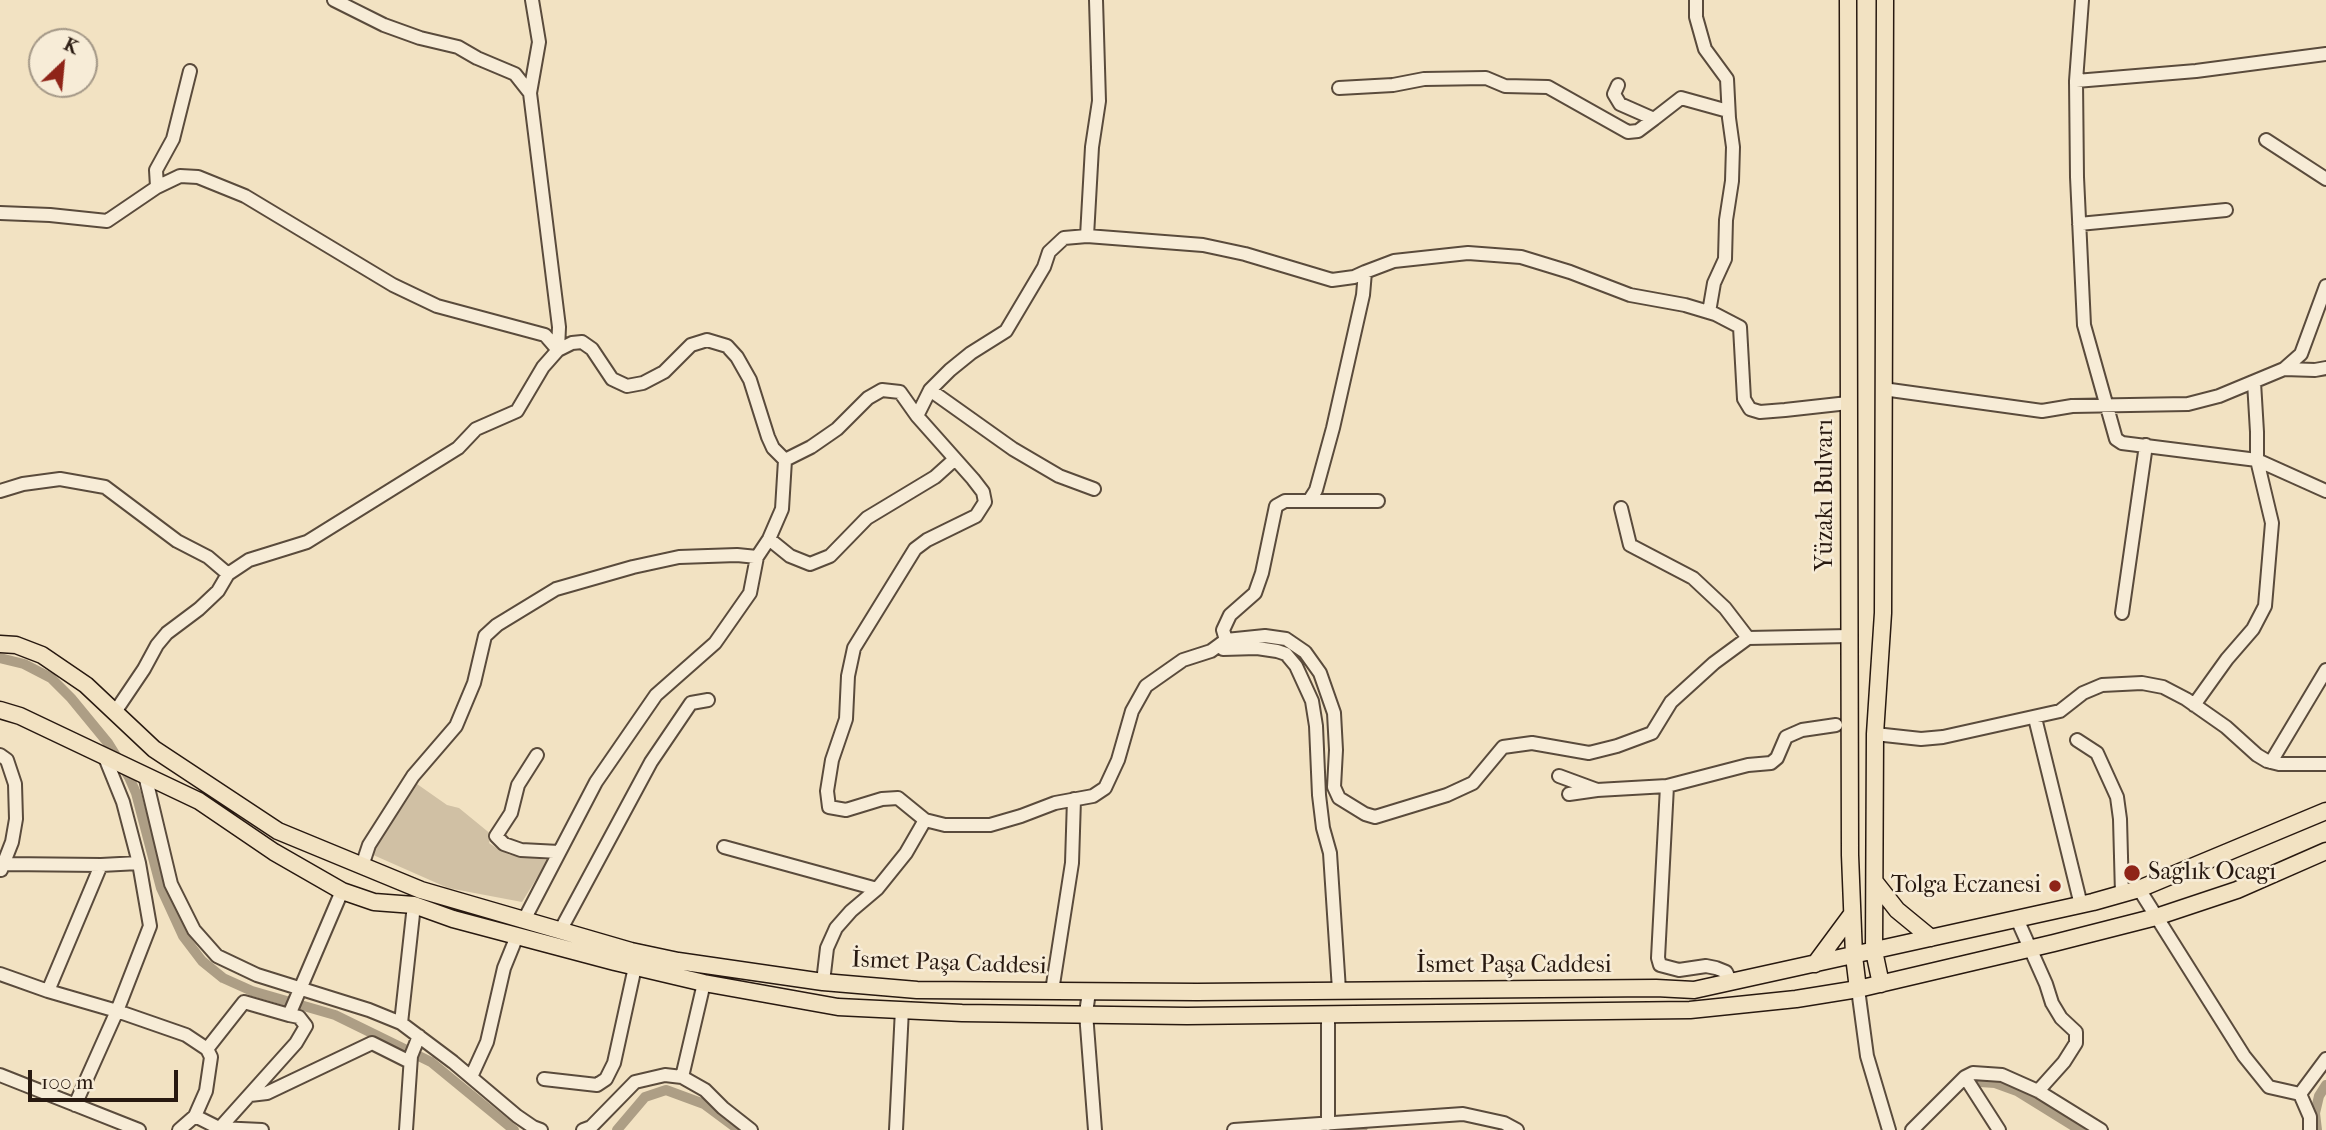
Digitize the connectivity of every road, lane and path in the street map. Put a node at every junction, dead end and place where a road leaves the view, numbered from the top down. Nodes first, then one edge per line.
1 (334, 0) edge
2 (532, 0) edge
3 (1096, 0) edge
4 (1696, 0) edge
5 (1847, 0) edge
6 (1885, 0) edge
7 (2082, 0) edge
8 (2326, 54) edge
9 (190, 71) dead end
10 (2076, 81) junction
11 (1618, 85) dead end
12 (1339, 88) dead end
13 (530, 93) junction
14 (1728, 111) junction
15 (1654, 119) junction
16 (2266, 140) dead end
17 (2326, 179) edge
18 (157, 187) junction
19 (2226, 210) dead end
20 (0, 212) edge
21 (2079, 224) junction
22 (1087, 236) junction
23 (1365, 272) junction
24 (2326, 286) edge
25 (1709, 312) junction
26 (558, 349) junction
27 (2326, 368) edge
28 (2284, 369) junction
29 (2254, 382) junction
30 (1883, 389) junction
31 (930, 390) junction
32 (1848, 402) junction
33 (2108, 406) junction
34 (917, 416) junction
35 (2146, 445) junction
36 (955, 459) junction
37 (785, 460) junction
38 (2257, 460) junction
39 (1094, 489) dead end
40 (0, 491) edge
41 (2326, 491) edge
42 (1309, 501) junction
43 (1378, 501) dead end
44 (1621, 508) dead end
45 (769, 540) junction
46 (757, 557) junction
47 (228, 574) junction
48 (2122, 613) dead end
49 (1849, 636) junction
50 (1748, 638) junction
51 (1226, 640) junction
52 (0, 644) edge
53 (1210, 651) junction
54 (2326, 670) edge
55 (708, 700) dead end
56 (2194, 705) junction
57 (0, 710) edge
58 (115, 712) junction
59 (2035, 718) junction
60 (1836, 725) dead end
61 (1875, 734) junction
62 (2077, 740) dead end
63 (0, 755) edge
64 (537, 755) dead end
65 (106, 756) junction
66 (2272, 762) junction
67 (2326, 764) edge
68 (145, 775) junction
69 (1559, 776) dead end
70 (1667, 786) junction
71 (1597, 790) junction
72 (1569, 794) dead end
73 (1074, 799) junction
74 (2326, 811) edge
75 (925, 820) junction
76 (724, 847) dead end
77 (326, 851) junction
78 (2326, 851) edge
79 (558, 852) junction
80 (139, 863) junction
81 (101, 865) junction
82 (362, 866) junction
83 (2, 868) edge
84 (318, 877) junction
85 (1875, 882) junction
86 (877, 888) junction
87 (2139, 889) junction
88 (342, 891) junction
89 (2122, 894) junction
90 (414, 905) junction
91 (2081, 905) junction
92 (1852, 914) junction
93 (2156, 916) junction
94 (2017, 919) junction
95 (524, 920) junction
96 (560, 930) junction
97 (517, 936) junction
98 (1931, 937) junction
99 (2029, 949) junction
100 (1874, 951) junction
101 (1854, 956) junction
102 (1815, 964) junction
103 (635, 967) junction
104 (0, 974) edge
105 (824, 982) junction
106 (1731, 982) junction
107 (704, 983) junction
108 (1881, 984) junction
109 (1858, 989) junction
110 (1339, 990) junction
111 (48, 991) junction
112 (1052, 991) junction
113 (1089, 992) junction
114 (295, 1004) junction
115 (902, 1009) junction
116 (117, 1011) junction
117 (1086, 1013) junction
118 (1328, 1014) junction
119 (401, 1023) junction
120 (207, 1049) junction
121 (414, 1050) junction
122 (2326, 1059) edge
123 (0, 1075) edge
124 (471, 1077) junction
125 (682, 1077) junction
126 (1965, 1077) junction
127 (544, 1079) dead end
128 (2038, 1091) junction
129 (2300, 1094) junction
130 (250, 1095) junction
131 (75, 1105) junction
132 (195, 1116) junction
133 (1328, 1124) junction
134 (218, 1129) edge
135 (748, 1129) edge
136 (139, 1130) edge
137 (179, 1130) edge
138 (262, 1130) edge
139 (406, 1130) edge
140 (541, 1130) edge
141 (583, 1130) edge
142 (896, 1130) edge
143 (1095, 1130) edge
144 (1234, 1130) edge
145 (1517, 1130) edge
146 (1889, 1130) edge
147 (1912, 1130) edge
148 (2000, 1130) edge
149 (2101, 1130) edge
150 (2310, 1130) edge

1 - 13 street
2 - 13 street
3 - 22 street
4 - 14 street
5 - 32 main road, Yüzakı Bulvarı
6 - 30 main road
7 - 10 street
8 - 10 street
9 - 18 street
10 - 21 street
11 - 15 street
12 - 15 street
13 - 26 street
14 - 15 street
14 - 25 street
16 - 17 street
18 - 20 street
18 - 26 street
19 - 21 street
21 - 33 street
22 - 23 street
22 - 31 street
23 - 25 street
23 - 42 street
24 - 28 street
25 - 32 street
26 - 37 street
26 - 47 street
27 - 28 street
28 - 29 street
29 - 33 street
29 - 38 street
30 - 33 street
30 - 61 main road
31 - 34 street
31 - 39 street
32 - 49 main road, Yüzakı Bulvarı
33 - 35 street
34 - 36 street
34 - 37 street
35 - 38 street
35 - 48 street
36 - 45 street
36 - 75 street
37 - 45 street
38 - 41 street
38 - 56 street
40 - 47 street
42 - 43 street
42 - 51 street
44 - 50 street
45 - 46 street
46 - 79 street
46 - 82 street
47 - 58 street
49 - 50 street
49 - 92 main road, Yüzakı Bulvarı
50 - 51 street
51 - 53 street
52 - 58 main road, İsmet Paşa Caddesi
53 - 73 street
53 - 110 street
54 - 66 street
55 - 96 street
56 - 59 street
56 - 66 street
57 - 65 main road
58 - 77 main road, İsmet Paşa Caddesi
59 - 61 street
59 - 91 street
60 - 70 street
61 - 85 main road
62 - 89 street
63 - 83 street
64 - 79 street
65 - 68 main road
65 - 80 street
66 - 67 street
68 - 84 main road
68 - 114 street
69 - 71 street
70 - 71 street
70 - 106 street
71 - 72 street
73 - 75 street
73 - 112 street
74 - 87 main road, İsmet Paşa Caddesi
75 - 86 street
76 - 86 street
77 - 82 main road, İsmet Paşa Caddesi
77 - 84 main road
78 - 93 main road
79 - 95 street
80 - 81 street
80 - 116 street
81 - 83 street
81 - 111 street
82 - 95 main road, İsmet Paşa Caddesi
84 - 88 main road
85 - 98 main road
85 - 100 main road
86 - 105 street
87 - 89 main road, İsmet Paşa Caddesi
87 - 93 street
88 - 90 main road
88 - 114 street
89 - 91 main road, İsmet Paşa Caddesi
90 - 97 main road
90 - 119 street
91 - 94 main road, İsmet Paşa Caddesi
92 - 101 main road, Yüzakı Bulvarı
92 - 102 main road
93 - 99 main road
93 - 129 street
94 - 98 main road, İsmet Paşa Caddesi
94 - 99 street
95 - 96 main road, İsmet Paşa Caddesi
96 - 105 main road, İsmet Paşa Caddesi
97 - 103 main road
97 - 124 street
98 - 100 main road, İsmet Paşa Caddesi
99 - 108 main road
99 - 128 street
100 - 101 main road, İsmet Paşa Caddesi
100 - 108 main road
101 - 102 main road, İsmet Paşa Caddesi
101 - 109 main road, Yüzakı Bulvarı
102 - 106 main road, İsmet Paşa Caddesi
103 - 107 main road
103 - 127 street
104 - 111 street
105 - 112 main road, İsmet Paşa Caddesi
106 - 110 main road, İsmet Paşa Caddesi
107 - 115 main road
107 - 125 street
108 - 109 main road
109 - 118 main road
109 - 146 street
110 - 113 main road, İsmet Paşa Caddesi
111 - 116 street
112 - 113 main road, İsmet Paşa Caddesi
113 - 117 street
114 - 119 street
114 - 120 street
114 - 130 street
115 - 117 main road
115 - 142 street
116 - 120 street
116 - 131 street
117 - 118 main road
117 - 143 street
118 - 133 street
119 - 121 street
120 - 132 street
121 - 124 street
121 - 130 street
121 - 139 street
122 - 129 street
123 - 131 street
124 - 140 street
125 - 135 street
125 - 141 street
126 - 128 street
126 - 147 street
126 - 148 street
128 - 149 street
129 - 150 street
130 - 134 street
131 - 136 street
132 - 134 street
132 - 137 street
133 - 144 street
133 - 145 street
134 - 138 street

